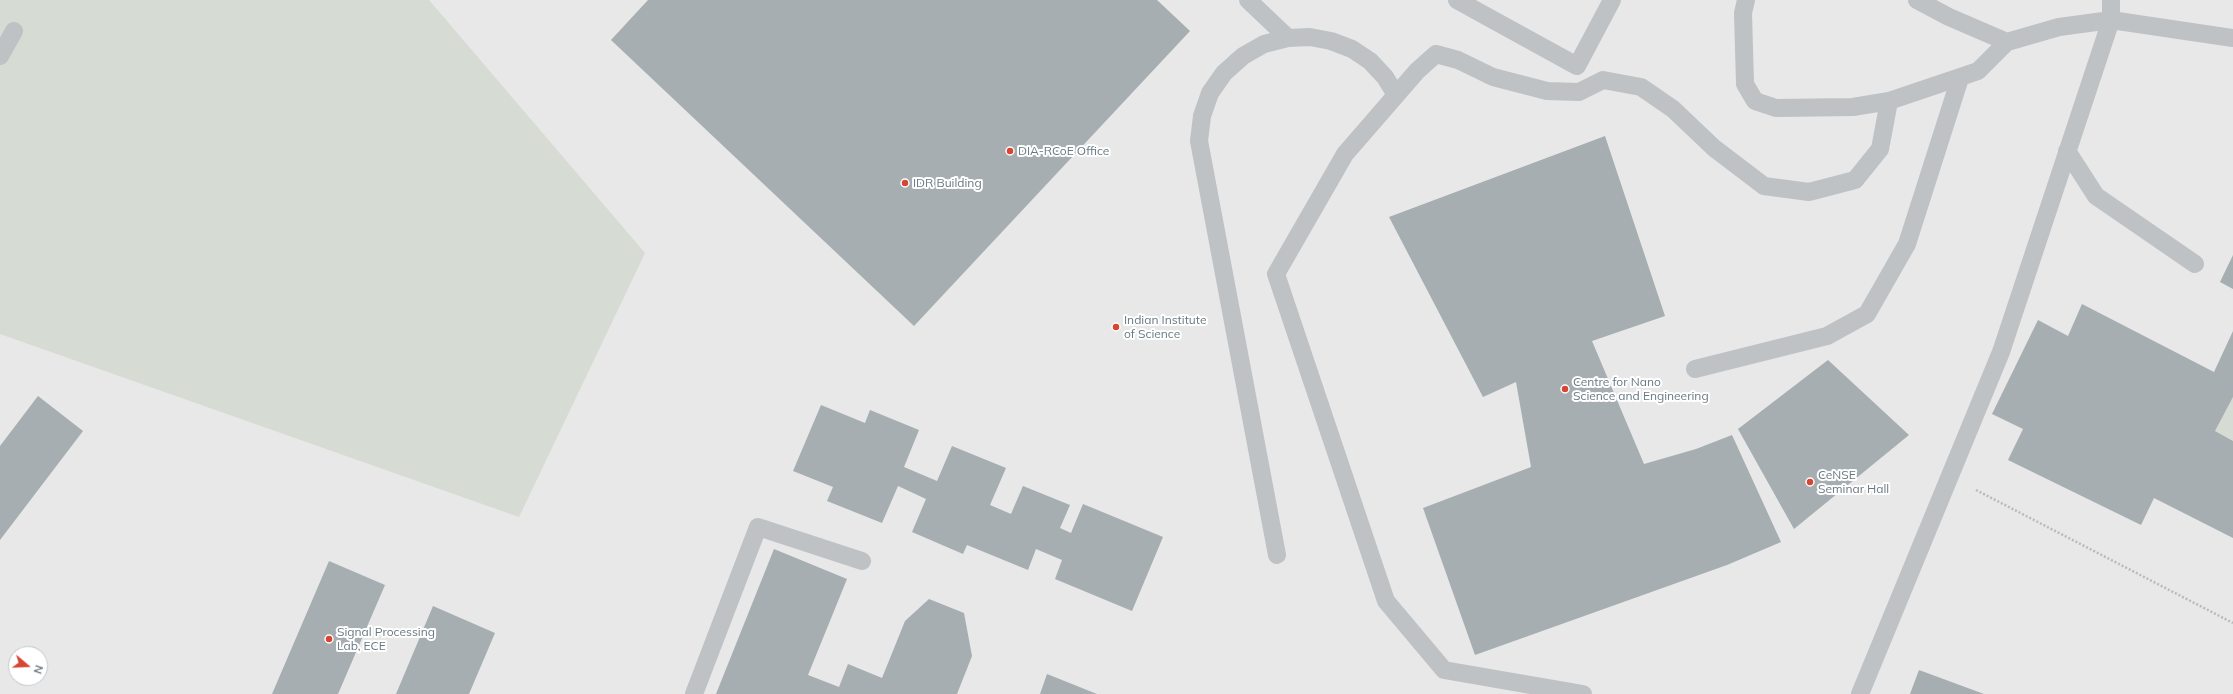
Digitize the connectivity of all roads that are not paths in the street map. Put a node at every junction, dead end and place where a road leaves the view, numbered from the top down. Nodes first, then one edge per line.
1 (1248, 0) edge
2 (1457, 0) edge
3 (1612, 0) edge
4 (1746, 0) edge
5 (2111, 0) edge
6 (1929, 3) edge
7 (2111, 20) junction
8 (14, 31) dead end
9 (1288, 38) junction
10 (2233, 38) edge
11 (2007, 42) junction
12 (0, 56) edge
13 (1960, 78) junction
14 (1396, 95) junction
15 (1889, 102) junction
16 (2067, 151) junction
17 (2195, 264) dead end
18 (1696, 369) dead end
19 (1277, 555) dead end
20 (862, 561) dead end
21 (694, 694) edge
22 (1583, 694) edge
23 (1860, 694) edge

1 - 9 lane
2 - 3 lane
4 - 15 lane
5 - 7 lane
6 - 11 lane
7 - 10 lane
7 - 11 lane
7 - 16 lane
8 - 12 lane
9 - 14 lane
9 - 19 lane
11 - 13 lane
13 - 15 lane
13 - 18 lane
14 - 15 lane
14 - 22 lane
16 - 17 lane
16 - 23 lane
20 - 21 lane

